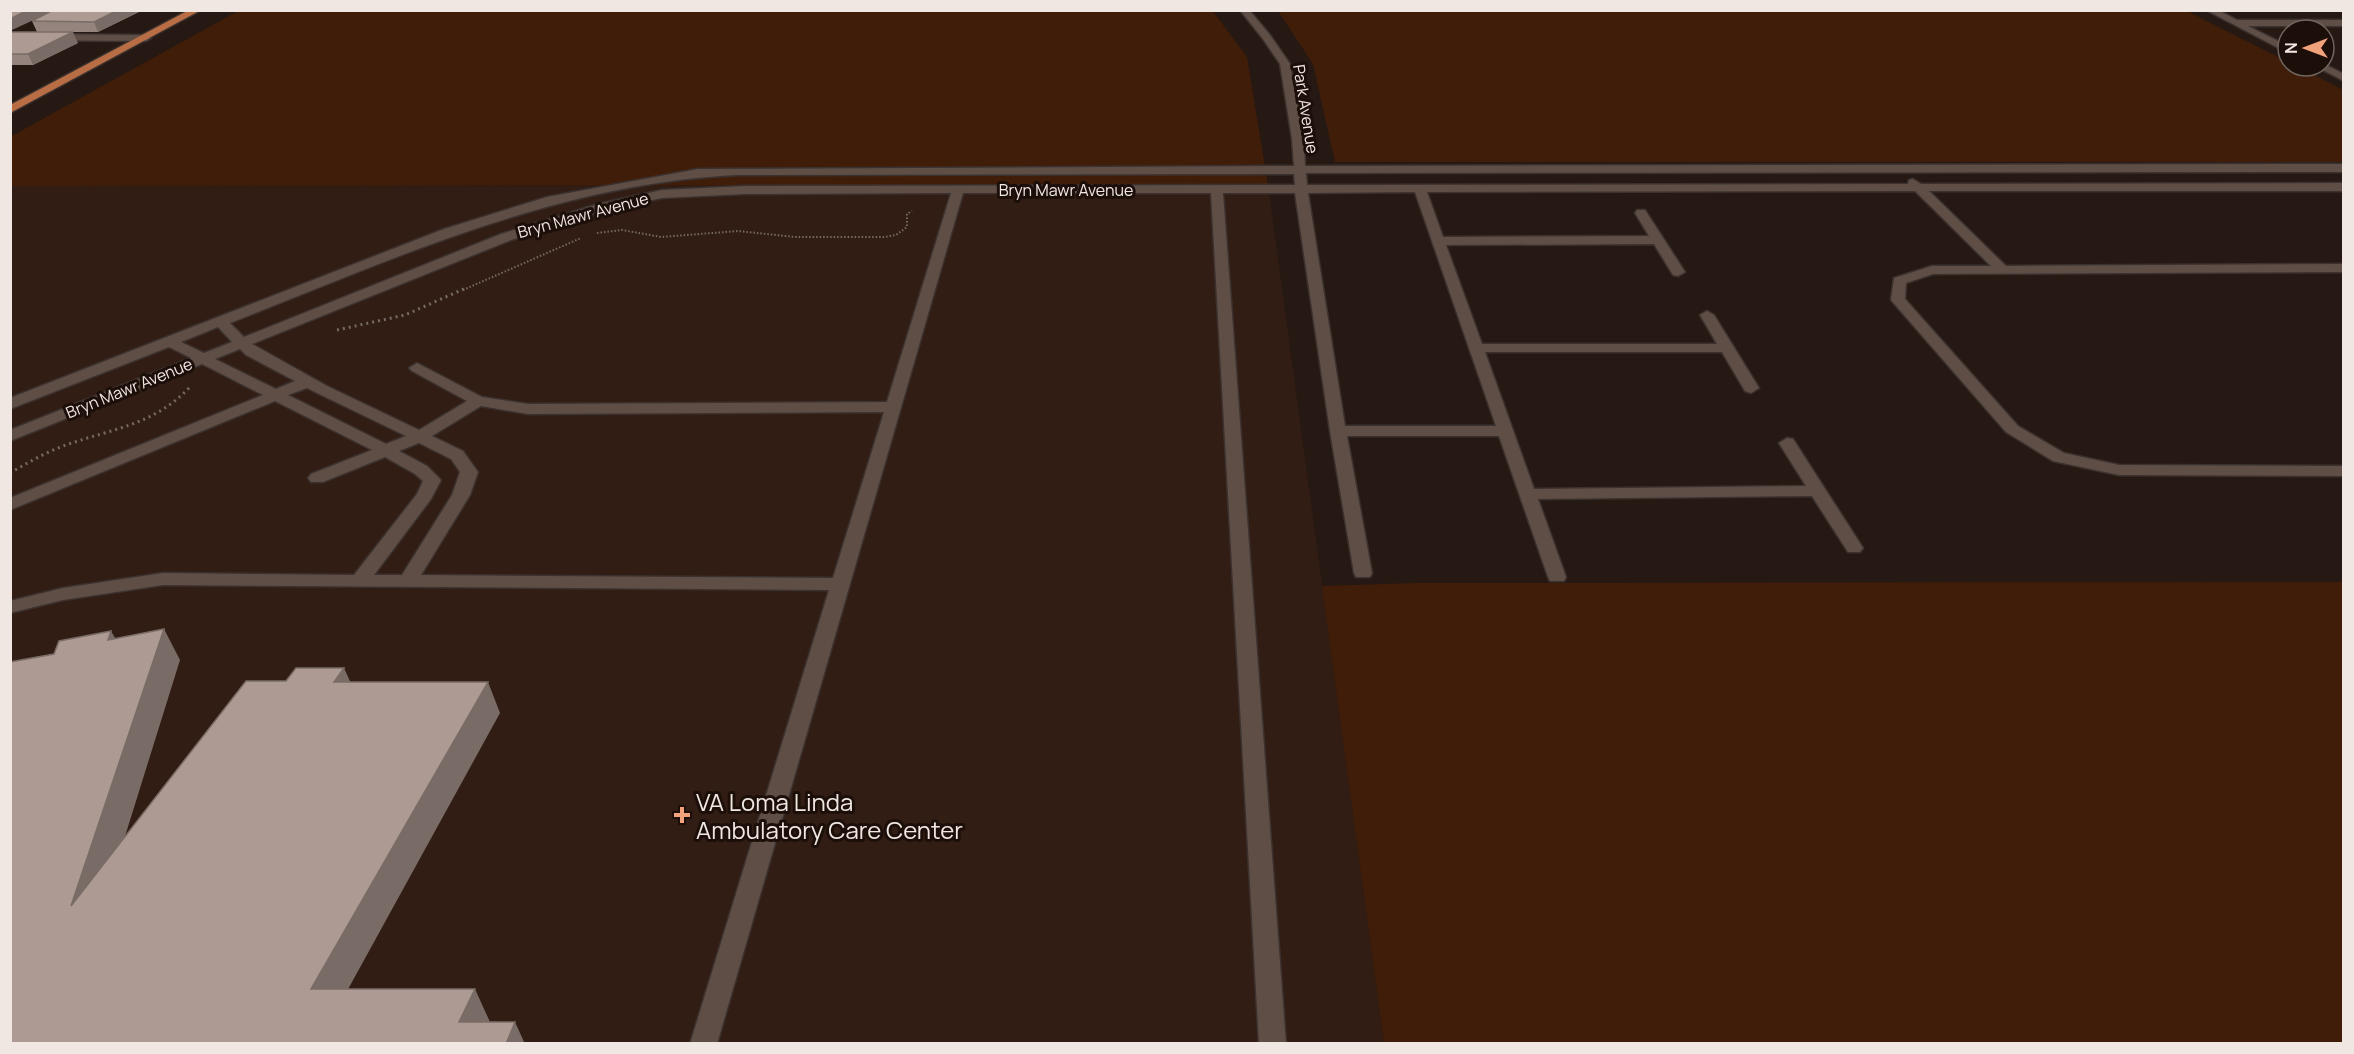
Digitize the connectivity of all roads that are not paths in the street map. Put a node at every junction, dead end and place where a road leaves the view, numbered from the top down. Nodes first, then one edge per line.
1 (197, 10) edge
2 (1244, 10) edge
3 (2210, 10) edge
4 (2234, 23) junction
5 (2343, 23) edge
6 (32, 28) edge
7 (12, 38) edge
8 (146, 38) junction
9 (2276, 44) edge
10 (10, 110) edge
11 (2343, 168) edge
12 (1300, 169) junction
13 (1899, 170) junction
14 (2343, 187) edge
15 (1918, 188) junction
16 (1420, 189) junction
17 (958, 190) junction
18 (1217, 190) junction
19 (1301, 190) junction
20 (1641, 213) dead end
21 (1658, 240) junction
22 (1438, 241) junction
23 (2343, 268) edge
24 (2003, 270) junction
25 (1678, 272) dead end
26 (1707, 315) dead end
27 (220, 322) junction
28 (168, 341) junction
29 (242, 343) junction
30 (1476, 348) junction
31 (1727, 348) junction
32 (202, 359) junction
33 (417, 368) dead end
34 (307, 382) junction
35 (1751, 388) dead end
36 (275, 395) junction
37 (478, 401) junction
38 (10, 404) edge
39 (894, 407) junction
40 (1338, 431) junction
41 (1506, 431) junction
42 (10, 436) edge
43 (419, 436) junction
44 (1787, 443) dead end
45 (386, 451) junction
46 (2343, 471) edge
47 (317, 478) dead end
48 (1818, 491) junction
49 (1528, 494) junction
50 (10, 505) edge
51 (1854, 548) dead end
52 (1362, 573) dead end
53 (1557, 577) dead end
54 (359, 581) junction
55 (408, 581) junction
56 (841, 584) junction
57 (10, 607) edge
58 (703, 1044) edge
59 (1273, 1044) edge

1 - 8 main road
2 - 12 street, Park Avenue
3 - 4 street
4 - 5 street
4 - 9 street
6 - 7 street
7 - 8 street
8 - 10 main road
11 - 13 street, Bryn Mawr Avenue
12 - 13 street, Bryn Mawr Avenue
12 - 19 street, Park Avenue
12 - 27 street, Bryn Mawr Avenue
13 - 15 street
14 - 15 street, Bryn Mawr Avenue
15 - 16 street, Bryn Mawr Avenue
15 - 24 street
16 - 19 street, Bryn Mawr Avenue
16 - 22 street
17 - 18 street, Bryn Mawr Avenue
17 - 29 street, Bryn Mawr Avenue
17 - 39 street
18 - 19 street, Bryn Mawr Avenue
18 - 59 street
19 - 40 street, Park Avenue
20 - 21 street
21 - 22 street
21 - 25 street
22 - 30 street
23 - 24 street
24 - 46 street
26 - 31 street
27 - 28 street, Bryn Mawr Avenue
27 - 29 street
28 - 32 street
28 - 38 street, Bryn Mawr Avenue
29 - 32 street, Bryn Mawr Avenue
29 - 34 street
30 - 31 street
30 - 41 street
31 - 35 street
32 - 36 street
32 - 42 street, Bryn Mawr Avenue
33 - 37 street
34 - 36 street
34 - 43 street
36 - 45 street
36 - 50 street
37 - 39 street
37 - 43 street
39 - 56 street
40 - 41 street
40 - 52 street, Park Avenue
41 - 49 street
43 - 45 street
43 - 55 street
44 - 48 street
45 - 47 street
45 - 54 street
48 - 49 street
48 - 51 street
49 - 53 street
54 - 55 street
54 - 57 street
55 - 56 street
56 - 58 street

